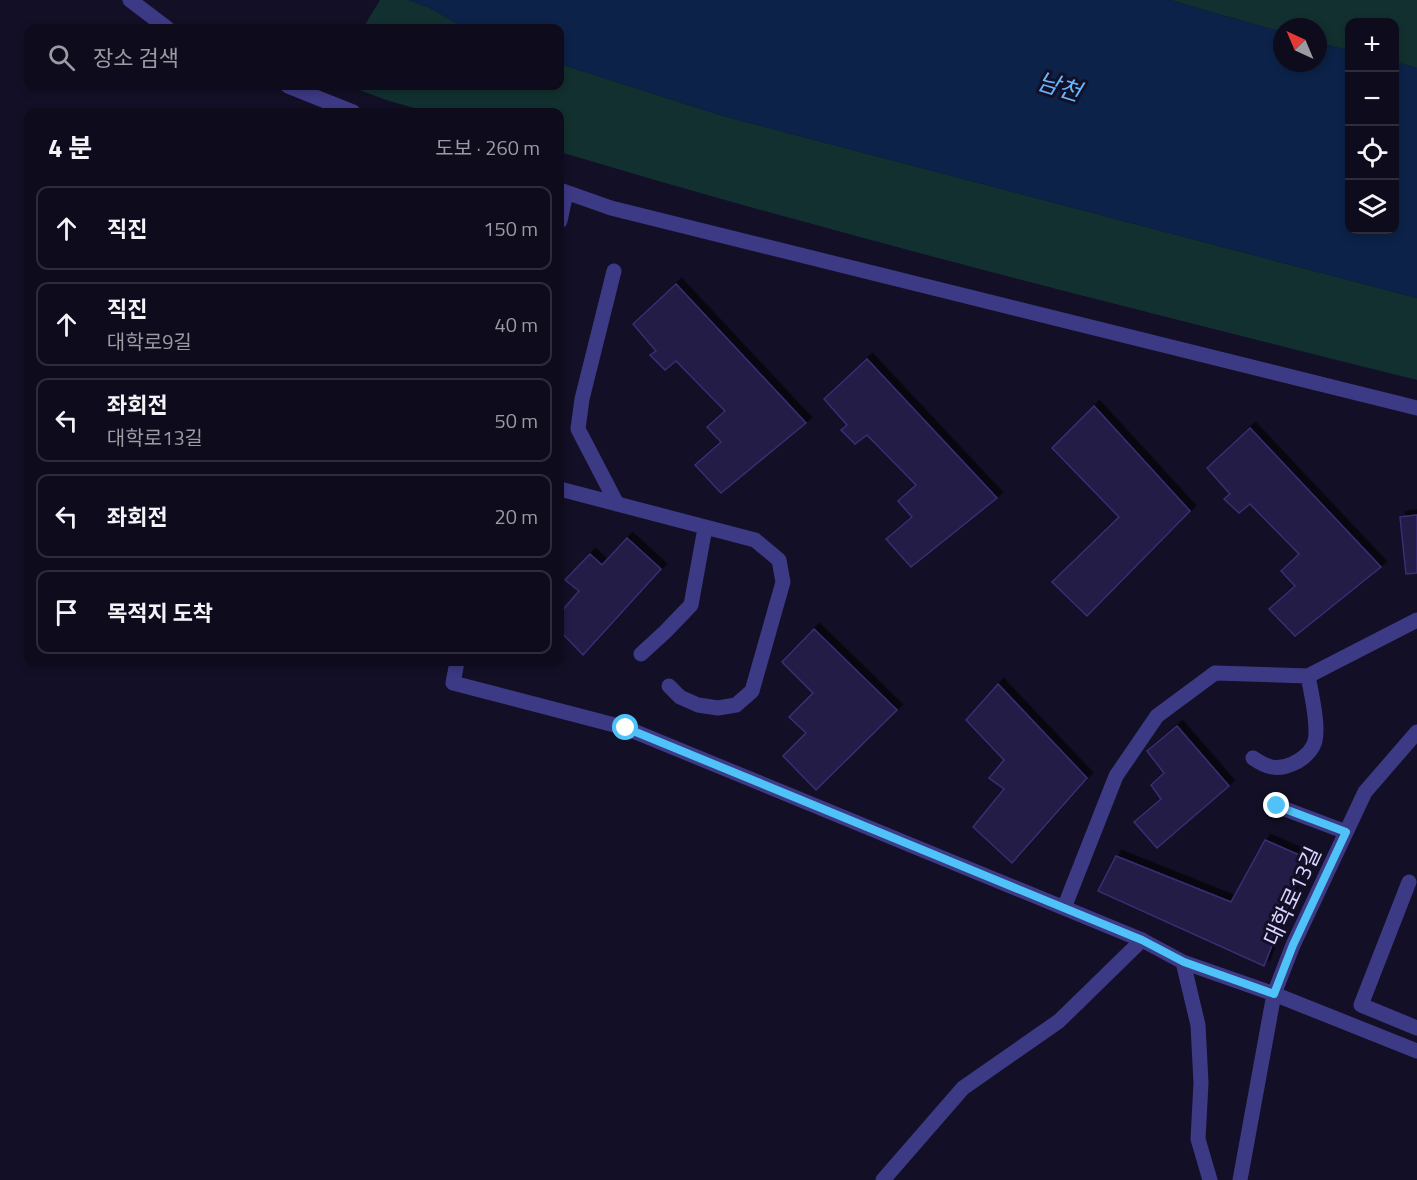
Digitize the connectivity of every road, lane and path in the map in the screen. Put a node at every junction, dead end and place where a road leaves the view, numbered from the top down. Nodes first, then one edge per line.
1 (130, 0) edge
2 (162, 24) edge
3 (298, 90) edge
4 (343, 108) edge
5 (564, 191) edge
6 (614, 271) dead end
7 (1417, 408) edge
8 (564, 490) edge
9 (617, 504) junction
10 (705, 528) junction
11 (1417, 620) edge
12 (641, 654) dead end
13 (457, 666) edge
14 (1308, 676) junction
15 (669, 686) dead end
16 (1417, 732) edge
17 (1253, 758) dead end
18 (1277, 806) dead end
19 (1346, 832) junction
20 (1408, 882) dead end
21 (1064, 908) junction
22 (1142, 940) junction
23 (1184, 962) junction
24 (1274, 994) junction
25 (1417, 1028) edge
26 (1417, 1051) edge
27 (883, 1180) edge
28 (1210, 1180) edge
29 (1240, 1180) edge

1 - 2 street
3 - 4 street
5 - 7 street
6 - 9 street
8 - 9 street
9 - 10 street
10 - 12 street
10 - 15 street
11 - 14 street
13 - 21 street
14 - 17 street
14 - 21 street
16 - 19 street, 대학로13길
18 - 19 street
19 - 24 street, 대학로13길
20 - 25 street
21 - 22 street
22 - 23 street
22 - 27 street
23 - 24 street
23 - 28 street
24 - 26 street
24 - 29 street, 대학로13길

